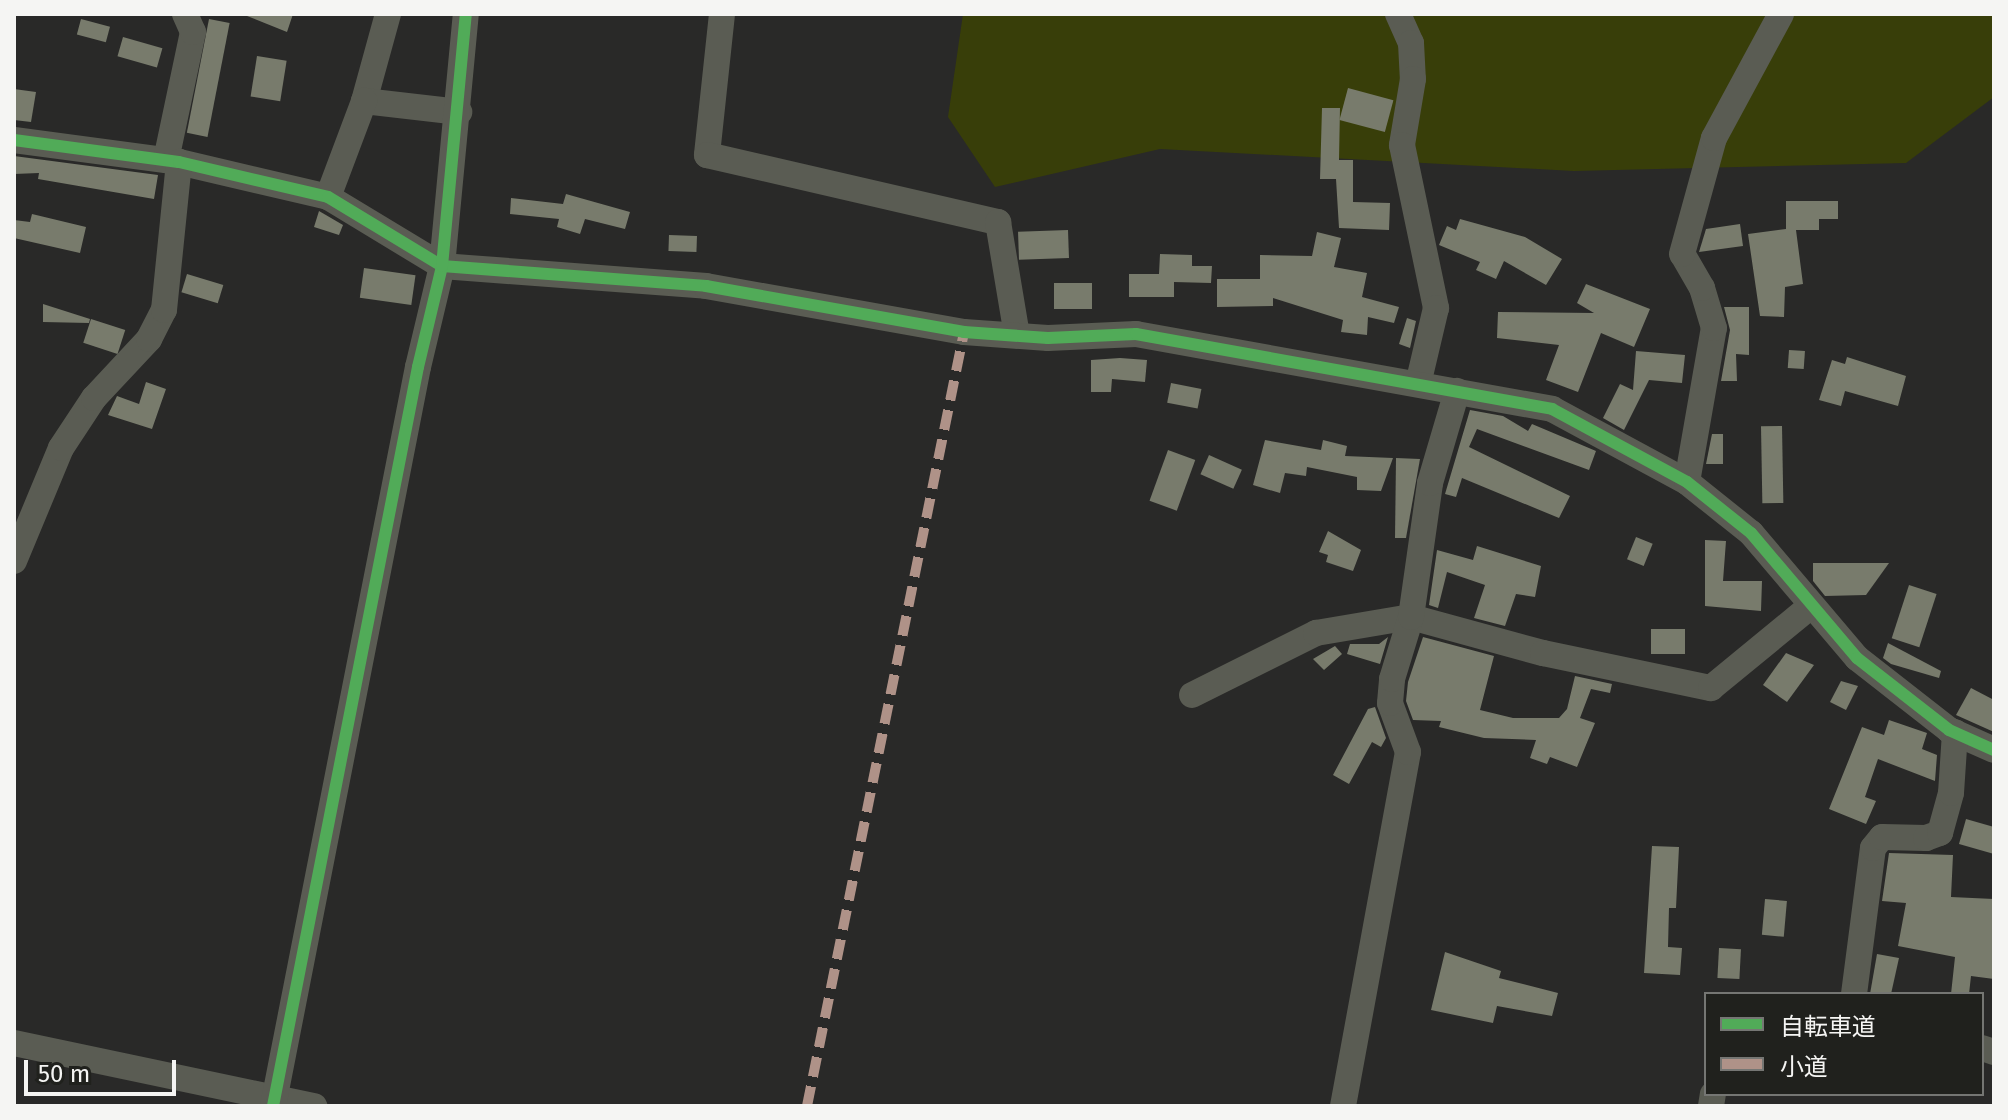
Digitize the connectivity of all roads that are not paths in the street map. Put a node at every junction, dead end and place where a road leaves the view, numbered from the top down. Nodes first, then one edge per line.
1 (185, 14) edge
2 (388, 14) edge
3 (466, 14) edge
4 (722, 14) edge
5 (1398, 14) edge
6 (1781, 14) edge
7 (364, 101) junction
8 (459, 112) junction
9 (14, 140) edge
10 (172, 161) junction
11 (328, 197) junction
12 (442, 266) junction
13 (1017, 335) junction
14 (1418, 384) junction
15 (1457, 391) junction
16 (1687, 482) junction
17 (14, 561) edge
18 (1811, 606) junction
19 (1411, 617) junction
20 (1192, 695) dead end
21 (1955, 732) junction
22 (1994, 750) edge
23 (1854, 992) edge
24 (14, 1043) edge
25 (274, 1102) edge
26 (314, 1106) edge
27 (1343, 1106) edge

1 - 10 street
2 - 7 street
3 - 8 street
4 - 13 street
5 - 14 street
6 - 16 street
7 - 8 street
7 - 11 street
8 - 12 street
9 - 10 street
10 - 11 street
10 - 17 street
11 - 12 street
12 - 13 street
12 - 25 street
13 - 14 street
14 - 15 street
15 - 16 street
15 - 19 street
16 - 18 street
18 - 19 street
18 - 21 street
19 - 20 street
19 - 27 street
21 - 22 street
21 - 23 street
24 - 25 street
25 - 26 street

